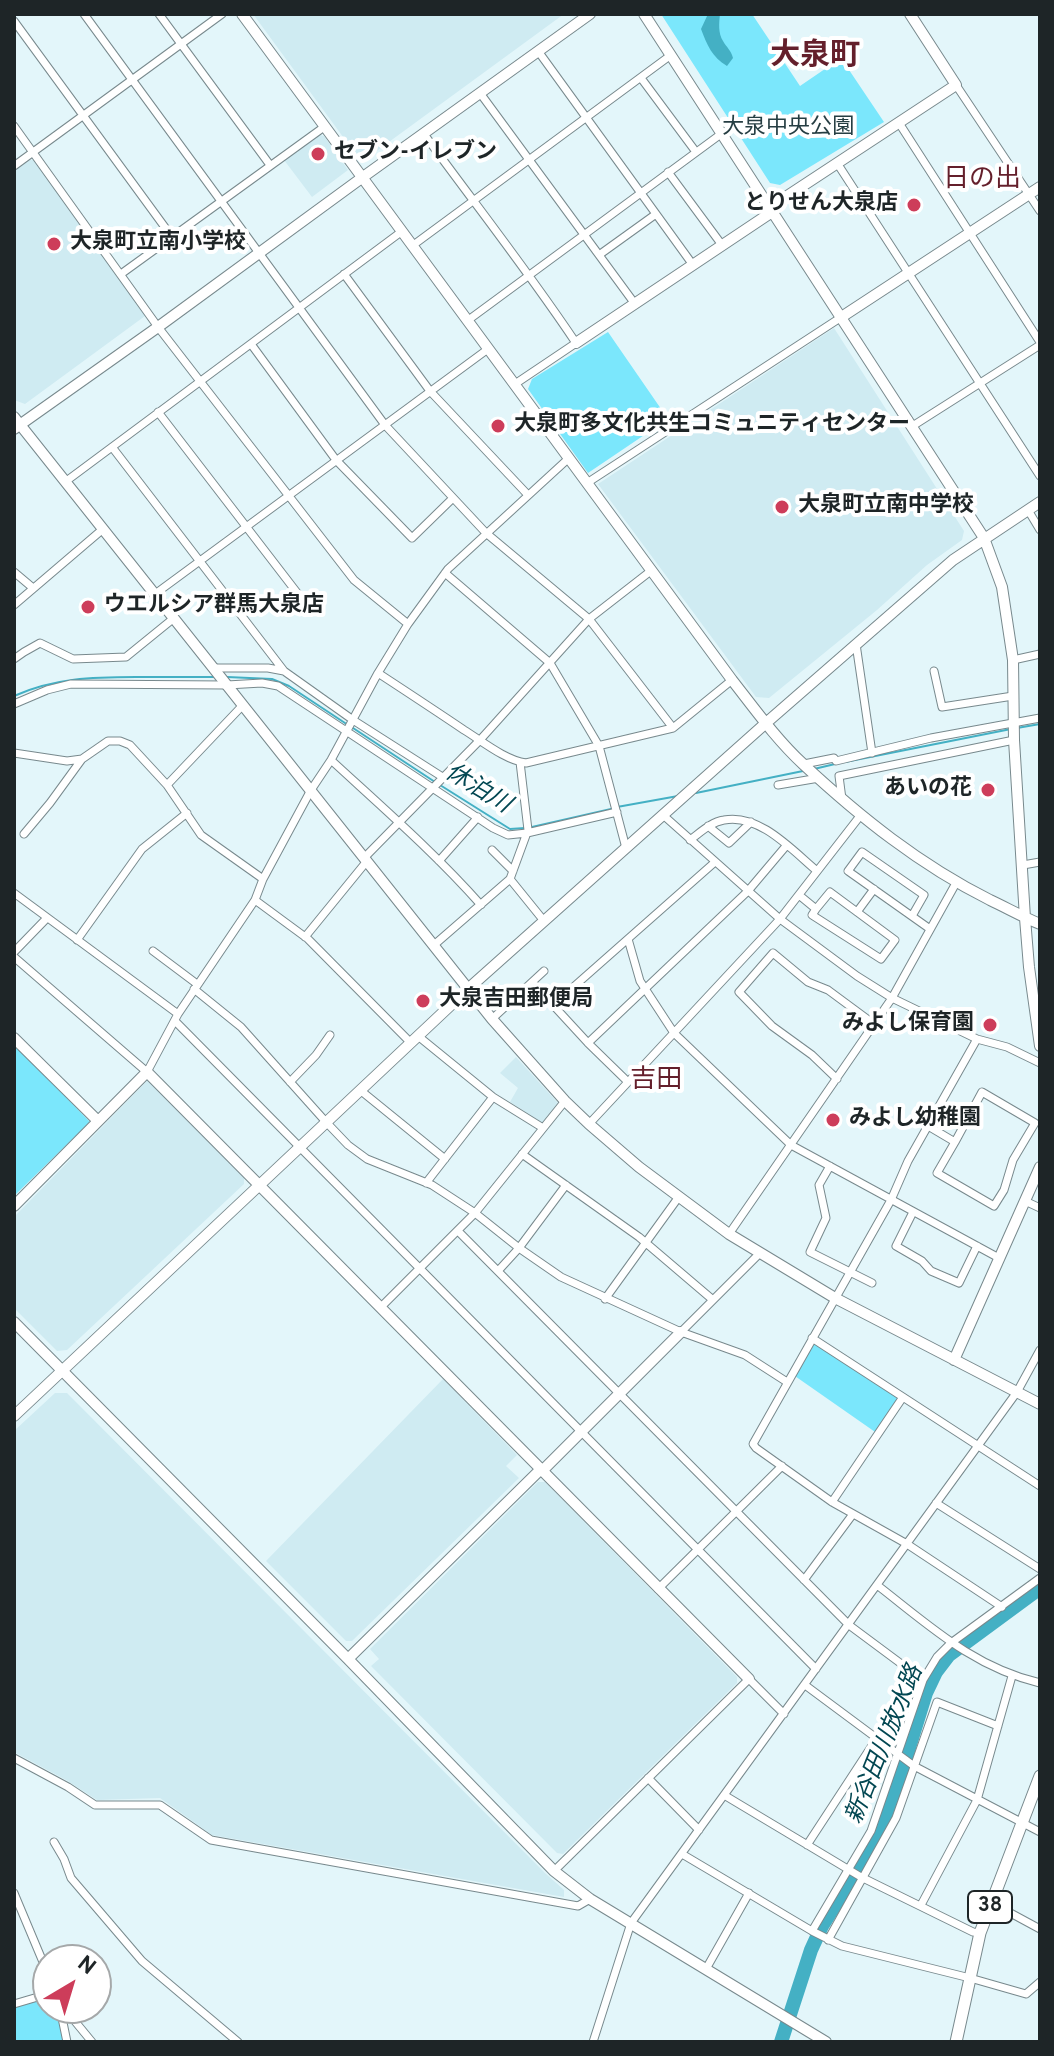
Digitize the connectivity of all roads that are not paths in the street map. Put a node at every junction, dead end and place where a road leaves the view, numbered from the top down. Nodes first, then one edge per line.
1 (84, 14) edge
2 (159, 14) edge
3 (222, 14) edge
4 (242, 14) edge
5 (590, 14) edge
6 (644, 14) edge
7 (910, 14) edge
8 (14, 21) edge
9 (181, 44) junction
10 (538, 51) junction
11 (671, 55) junction
12 (641, 78) junction
13 (133, 80) junction
14 (956, 85) junction
15 (480, 93) junction
16 (84, 116) junction
17 (586, 118) junction
18 (899, 123) junction
19 (14, 126) edge
20 (324, 127) junction
21 (424, 134) junction
22 (721, 134) junction
23 (33, 152) junction
24 (696, 152) junction
25 (529, 160) junction
26 (837, 163) junction
27 (270, 165) junction
28 (14, 166) edge
29 (668, 172) junction
30 (363, 177) junction
31 (1040, 187) edge
32 (641, 194) junction
33 (1029, 195) junction
34 (222, 201) junction
35 (472, 201) junction
36 (771, 210) junction
37 (1040, 211) edge
38 (656, 214) junction
39 (401, 232) junction
40 (970, 234) junction
41 (584, 235) junction
42 (172, 237) junction
43 (722, 245) junction
44 (412, 246) junction
45 (260, 253) junction
46 (599, 255) junction
47 (693, 265) junction
48 (908, 273) junction
49 (121, 274) junction
50 (344, 274) junction
51 (529, 274) junction
52 (635, 304) junction
53 (299, 307) junction
54 (840, 318) junction
55 (467, 321) junction
56 (158, 327) junction
57 (576, 343) junction
58 (1040, 343) edge
59 (251, 344) junction
60 (488, 349) junction
61 (199, 381) junction
62 (980, 383) junction
63 (515, 384) junction
64 (430, 391) junction
65 (158, 412) junction
66 (16, 424) edge
67 (385, 425) junction
68 (911, 427) junction
69 (112, 447) junction
70 (569, 458) junction
71 (336, 460) junction
72 (1040, 476) edge
73 (65, 482) junction
74 (587, 483) junction
75 (289, 495) junction
76 (528, 495) junction
77 (453, 498) junction
78 (1040, 502) edge
79 (1028, 510) junction
80 (247, 526) junction
81 (103, 529) junction
82 (1040, 530) edge
83 (486, 533) junction
84 (984, 538) junction
85 (199, 561) junction
86 (652, 570) junction
87 (14, 572) edge
88 (445, 573) junction
89 (33, 588) junction
90 (155, 594) junction
91 (14, 604) edge
92 (308, 607) dead end
93 (174, 618) junction
94 (589, 619) junction
95 (408, 624) junction
96 (856, 644) junction
97 (1040, 654) edge
98 (14, 659) edge
99 (1013, 660) junction
100 (550, 663) junction
101 (284, 671) junction
102 (934, 671) dead end
103 (378, 673) junction
104 (220, 676) junction
105 (732, 680) junction
106 (1013, 696) junction
107 (14, 704) edge
108 (243, 705) junction
109 (1040, 718) edge
110 (766, 723) junction
111 (350, 726) junction
112 (673, 728) junction
113 (1014, 732) junction
114 (480, 740) junction
115 (599, 746) junction
116 (14, 753) edge
117 (872, 753) junction
118 (82, 759) junction
119 (331, 760) junction
120 (520, 762) junction
121 (812, 771) junction
122 (443, 779) junction
123 (167, 785) junction
124 (778, 785) dead end
125 (434, 788) junction
126 (311, 790) junction
127 (842, 799) junction
128 (616, 808) junction
129 (187, 813) junction
130 (663, 815) junction
131 (860, 816) junction
132 (478, 817) junction
133 (751, 822) junction
134 (399, 823) junction
135 (708, 826) junction
136 (527, 832) junction
137 (24, 834) dead end
138 (690, 840) junction
139 (786, 846) junction
140 (626, 848) junction
141 (492, 850) dead end
142 (366, 859) junction
143 (439, 861) junction
144 (715, 862) junction
145 (1040, 862) edge
146 (1023, 865) junction
147 (817, 871) junction
148 (512, 875) junction
149 (263, 879) junction
150 (956, 883) junction
151 (874, 889) junction
152 (748, 891) junction
153 (14, 893) edge
154 (799, 895) junction
155 (255, 900) junction
156 (481, 905) junction
157 (816, 909) junction
158 (857, 912) junction
159 (912, 916) junction
160 (47, 918) junction
161 (1025, 918) junction
162 (780, 919) junction
163 (544, 921) junction
164 (1040, 924) edge
165 (930, 929) junction
166 (305, 937) junction
167 (628, 939) junction
168 (77, 940) junction
169 (434, 945) junction
170 (153, 951) dead end
171 (14, 954) edge
172 (544, 971) dead end
173 (532, 982) junction
174 (196, 987) junction
175 (469, 988) junction
176 (644, 988) junction
177 (892, 998) junction
178 (553, 1005) junction
179 (176, 1018) junction
180 (492, 1019) junction
181 (874, 1024) junction
182 (674, 1033) junction
183 (330, 1035) dead end
184 (14, 1038) edge
185 (414, 1039) junction
186 (977, 1039) junction
187 (588, 1043) junction
188 (1040, 1046) edge
189 (1040, 1063) edge
190 (147, 1072) junction
191 (837, 1079) junction
192 (290, 1082) junction
193 (628, 1082) junction
194 (360, 1090) junction
195 (493, 1097) junction
196 (565, 1101) junction
197 (98, 1121) junction
198 (326, 1122) junction
199 (589, 1124) junction
200 (928, 1126) junction
201 (543, 1128) junction
202 (955, 1142) junction
203 (791, 1145) junction
204 (299, 1148) junction
205 (522, 1154) junction
206 (445, 1159) junction
207 (830, 1166) junction
208 (1040, 1167) edge
209 (426, 1183) junction
210 (259, 1185) junction
211 (566, 1185) junction
212 (678, 1198) junction
213 (891, 1200) junction
214 (1025, 1201) junction
215 (14, 1206) edge
216 (1040, 1208) edge
217 (913, 1212) junction
218 (475, 1213) junction
219 (458, 1231) junction
220 (729, 1234) junction
221 (645, 1242) junction
222 (977, 1246) junction
223 (519, 1248) junction
224 (759, 1254) junction
225 (999, 1258) junction
226 (420, 1269) junction
227 (498, 1271) junction
228 (850, 1272) junction
229 (872, 1283) dead end
230 (835, 1298) junction
231 (605, 1299) junction
232 (713, 1300) junction
233 (380, 1308) junction
234 (14, 1322) edge
235 (681, 1332) junction
236 (812, 1338) junction
237 (1040, 1350) edge
238 (954, 1360) junction
239 (62, 1371) junction
240 (787, 1382) junction
241 (1017, 1392) junction
242 (620, 1394) junction
243 (903, 1397) junction
244 (1040, 1404) edge
245 (14, 1416) edge
246 (581, 1432) junction
247 (977, 1445) junction
248 (782, 1466) junction
249 (541, 1470) junction
250 (1040, 1486) edge
251 (832, 1502) junction
252 (936, 1503) junction
253 (736, 1511) junction
254 (853, 1514) junction
255 (907, 1544) junction
256 (698, 1549) junction
257 (1040, 1569) edge
258 (1040, 1578) edge
259 (804, 1580) junction
260 (877, 1585) junction
261 (658, 1589) junction
262 (1002, 1607) junction
263 (849, 1625) junction
264 (951, 1643) junction
265 (348, 1659) junction
266 (816, 1669) junction
267 (1012, 1676) junction
268 (749, 1679) junction
269 (923, 1680) junction
270 (1040, 1683) edge
271 (805, 1685) junction
272 (784, 1714) junction
273 (998, 1726) junction
274 (877, 1738) junction
275 (899, 1754) junction
276 (14, 1758) edge
277 (913, 1765) junction
278 (1040, 1776) edge
279 (648, 1778) junction
280 (724, 1795) junction
281 (977, 1800) junction
282 (1023, 1823) junction
283 (699, 1830) junction
284 (1040, 1832) edge
285 (54, 1842) dead end
286 (807, 1845) junction
287 (682, 1854) junction
288 (849, 1870) junction
289 (554, 1871) junction
290 (862, 1878) junction
291 (14, 1893) edge
292 (749, 1893) junction
293 (590, 1899) junction
294 (992, 1903) junction
295 (921, 1905) junction
296 (631, 1923) junction
297 (1038, 1924) edge
298 (813, 1931) junction
299 (980, 1933) junction
300 (826, 1939) junction
301 (35, 1944) edge
302 (706, 1969) junction
303 (970, 1978) junction
304 (1040, 1982) edge
305 (76, 2024) edge
306 (92, 2042) edge
307 (238, 2042) edge
308 (593, 2042) edge
309 (826, 2042) edge
310 (956, 2042) edge

1 - 13 street
2 - 9 street
3 - 9 street
4 - 20 street
5 - 10 street
6 - 11 street
7 - 14 street
8 - 16 street
9 - 13 street
9 - 27 street
10 - 15 street
10 - 17 street
11 - 12 street
11 - 22 street
12 - 17 street
12 - 24 street
13 - 16 street
13 - 34 street
14 - 18 street
14 - 33 street
15 - 21 street
15 - 25 street
16 - 23 street
16 - 42 street
17 - 25 street
17 - 32 street
18 - 26 street
18 - 40 street
19 - 23 street
20 - 27 street
20 - 30 street
21 - 30 street
21 - 35 street
22 - 24 street
22 - 36 street
23 - 28 street
23 - 49 street
24 - 29 street
25 - 35 street
25 - 41 street
26 - 36 street
26 - 48 street
27 - 34 street
29 - 32 street
29 - 43 street
30 - 39 street
30 - 45 street
31 - 33 street
32 - 38 street
32 - 41 street
33 - 37 street
33 - 40 street
34 - 42 street
34 - 45 street
35 - 44 street
35 - 51 street
36 - 43 street
36 - 54 street
38 - 46 street
38 - 47 street
39 - 44 street
39 - 50 street
40 - 48 street
40 - 58 street
41 - 46 street
41 - 51 street
42 - 49 street
43 - 47 street
44 - 55 street
45 - 53 street
45 - 56 street
46 - 52 street
47 - 52 street
48 - 54 street
48 - 62 street
49 - 56 street
50 - 53 street
50 - 64 street
51 - 55 street
51 - 57 street
52 - 57 street
53 - 59 street
53 - 67 street
54 - 68 street
54 - 74 street
55 - 60 street
56 - 61 street
56 - 66 street
57 - 63 street
58 - 62 street
59 - 61 street
59 - 71 street
60 - 63 street
60 - 64 street
61 - 65 street
61 - 75 street
62 - 68 street
62 - 72 street
63 - 70 street
64 - 67 street
64 - 76 street
65 - 69 street
65 - 80 street
66 - 73 street
67 - 71 street
67 - 77 street
68 - 84 street
69 - 73 street
69 - 85 street
70 - 74 street
70 - 76 street
71 - 75 street
71 - 77 street
73 - 81 street
74 - 86 street
75 - 80 street
75 - 95 street
76 - 83 street
77 - 83 street
78 - 79 street
79 - 82 street
79 - 84 street
80 - 85 street
80 - 92 street
81 - 89 street
81 - 90 street
83 - 88 street
83 - 94 street
84 - 96 street
84 - 99 street
85 - 90 street
85 - 101 street
86 - 94 street
86 - 105 street
87 - 89 street
88 - 95 street
88 - 100 street
89 - 91 street
90 - 93 street
93 - 98 street
93 - 104 street
94 - 100 street
94 - 112 street
95 - 103 street
96 - 110 street
96 - 117 street
97 - 99 street
99 - 106 street
100 - 114 street
100 - 115 street
101 - 104 street
101 - 111 street
102 - 106 street
103 - 111 street
103 - 114 street
104 - 107 street
104 - 108 street
104 - 111 street
105 - 110 street
105 - 112 street
106 - 113 street
108 - 123 street
108 - 126 street
109 - 113 street
110 - 121 street
110 - 130 street
111 - 119 street
111 - 122 street
111 - 125 street
112 - 115 street
113 - 117 street
113 - 127 street
113 - 146 street
114 - 120 street
114 - 122 street
115 - 120 street
115 - 128 street
116 - 118 street
117 - 121 street
118 - 123 street
118 - 137 street
119 - 126 street
119 - 134 street
120 - 136 street
121 - 124 street
121 - 127 street
122 - 125 street
123 - 129 street
125 - 132 street
125 - 134 street
126 - 142 street
126 - 149 street
127 - 131 street
128 - 136 street
128 - 140 street
129 - 149 street
129 - 168 street
130 - 138 street
130 - 140 street
131 - 147 street
131 - 150 street
132 - 136 street
132 - 143 street
133 - 135 street
133 - 135 street
133 - 139 street
134 - 142 street
134 - 143 street
135 - 138 street
136 - 148 street
138 - 144 street
139 - 147 street
139 - 152 street
140 - 163 street
141 - 148 street
142 - 166 street
142 - 169 street
143 - 156 street
144 - 152 street
144 - 167 street
145 - 146 street
146 - 161 street
147 - 154 street
148 - 156 street
148 - 163 street
149 - 155 street
150 - 161 street
150 - 165 street
151 - 158 street
151 - 159 street
151 - 159 street
152 - 162 street
152 - 176 street
153 - 160 street
154 - 157 street
154 - 162 street
155 - 166 street
155 - 174 street
156 - 169 street
157 - 158 street
157 - 158 street
159 - 165 street
160 - 168 street
160 - 171 street
161 - 164 street
161 - 188 street
162 - 177 street
162 - 182 street
163 - 175 street
165 - 177 street
166 - 185 street
167 - 176 street
167 - 178 street
168 - 179 street
169 - 175 street
170 - 174 street
171 - 190 street
172 - 173 street
173 - 178 street
173 - 180 street
174 - 179 street
174 - 192 street
175 - 180 street
175 - 185 street
176 - 182 street
176 - 187 street
177 - 181 street
177 - 186 street
178 - 187 street
179 - 190 street
179 - 204 street
180 - 196 street
181 - 191 street
181 - 191 street
182 - 193 street
182 - 203 street
183 - 192 street
184 - 197 street
185 - 194 street
185 - 195 street
186 - 189 street
186 - 200 street
187 - 193 street
190 - 197 street
190 - 210 street
191 - 203 street
192 - 198 street
193 - 199 street
194 - 198 street
194 - 206 street
195 - 201 street
195 - 206 street
196 - 199 street
196 - 201 street
197 - 215 street
198 - 204 street
198 - 209 street
199 - 212 street
200 - 202 street
200 - 213 street
201 - 205 street
202 - 202 street
203 - 207 street
203 - 220 street
204 - 210 street
204 - 226 street
205 - 211 street
205 - 218 street
206 - 209 street
207 - 213 street
207 - 228 street
208 - 214 street
209 - 218 street
210 - 233 street
210 - 239 street
211 - 221 street
211 - 223 street
212 - 220 street
212 - 221 street
213 - 217 street
213 - 228 street
214 - 216 street
214 - 225 street
217 - 222 street
217 - 222 street
218 - 219 street
218 - 223 street
219 - 226 street
219 - 227 street
220 - 224 street
221 - 231 street
221 - 232 street
222 - 225 street
223 - 227 street
223 - 231 street
224 - 230 street
224 - 232 street
225 - 238 street
226 - 233 street
226 - 246 street
227 - 242 street
228 - 229 street
228 - 230 street
230 - 236 street
230 - 238 street
231 - 235 street
232 - 235 street
233 - 249 street
234 - 239 street
235 - 240 street
235 - 242 street
236 - 240 street
236 - 243 street
237 - 241 street
238 - 241 street
239 - 245 street
239 - 265 street
240 - 248 street
241 - 244 street
241 - 247 street
242 - 246 street
242 - 253 street
243 - 247 street
243 - 251 street
246 - 249 street
246 - 256 street
247 - 250 street
247 - 252 street
248 - 251 street
248 - 253 street
249 - 261 street
249 - 265 street
251 - 254 street
252 - 255 street
252 - 257 street
253 - 256 street
253 - 259 street
254 - 255 street
254 - 259 street
255 - 260 street
255 - 262 street
256 - 261 street
256 - 266 street
258 - 262 street
259 - 263 street
260 - 263 street
260 - 264 street
261 - 268 street
262 - 264 street
263 - 266 street
263 - 269 street
264 - 267 street
264 - 269 street
265 - 289 street
266 - 271 street
267 - 270 street
267 - 273 street
268 - 272 street
268 - 279 street
269 - 275 street
271 - 272 street
271 - 274 street
272 - 280 street
273 - 277 street
273 - 281 street
274 - 275 street
274 - 286 street
275 - 277 street
275 - 288 street
276 - 293 street
277 - 281 street
277 - 290 street
278 - 282 main road, 38
279 - 283 street
279 - 289 street
280 - 283 street
280 - 286 street
281 - 282 street
281 - 295 street
282 - 284 street
282 - 294 main road, 38
283 - 287 street
285 - 307 street
286 - 288 street
287 - 292 street
287 - 296 street
288 - 290 street
288 - 298 street
289 - 293 street
290 - 295 street
290 - 300 street
291 - 301 street
292 - 298 street
292 - 302 street
293 - 296 street
294 - 297 street
294 - 299 main road, 38
295 - 299 street
296 - 302 street
296 - 308 street
298 - 300 street
299 - 303 main road, 38
300 - 303 street
302 - 309 street
303 - 304 street
303 - 310 main road, 38
305 - 306 street

